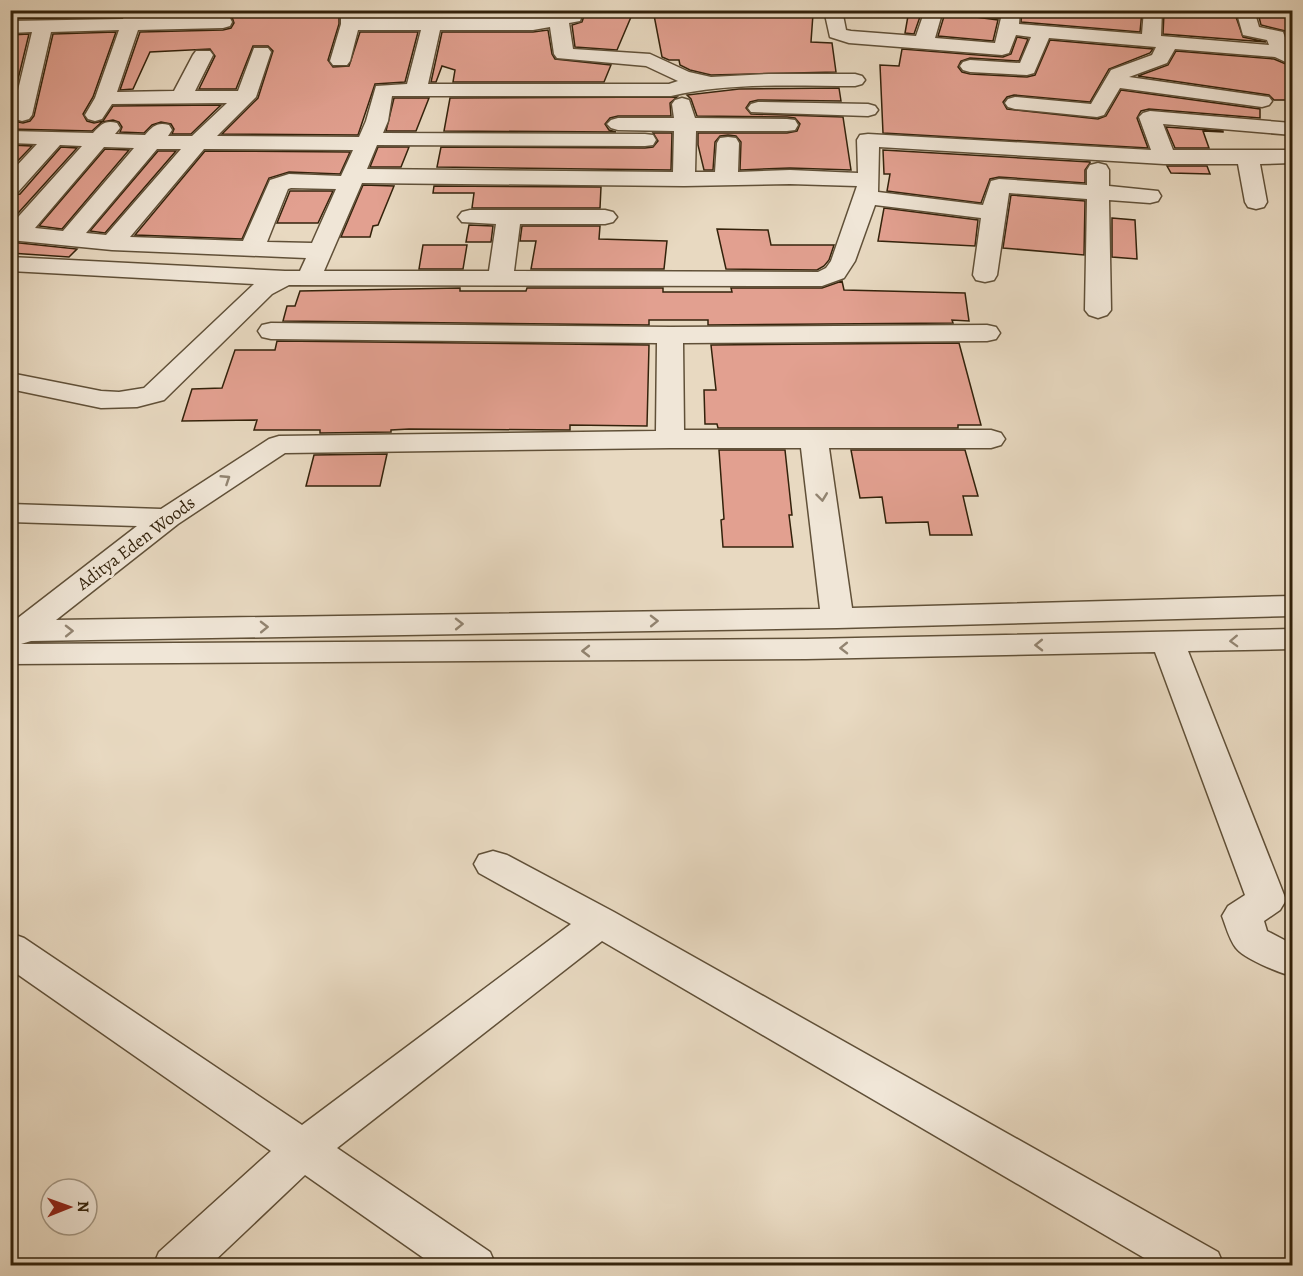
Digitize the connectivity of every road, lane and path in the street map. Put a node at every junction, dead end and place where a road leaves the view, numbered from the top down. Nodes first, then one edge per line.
1 (833, 10) edge
2 (934, 10) edge
3 (966, 10) edge
4 (1153, 10) edge
5 (1245, 10) edge
6 (567, 15) edge
7 (350, 17) edge
8 (476, 17) edge
9 (1010, 18) edge
10 (432, 23) junction
11 (129, 24) edge
12 (43, 26) junction
13 (10, 27) edge
14 (217, 29) dead end
15 (1042, 32) junction
16 (849, 37) junction
17 (924, 42) junction
18 (1285, 46) edge
19 (1160, 47) junction
20 (1249, 50) junction
21 (261, 52) dead end
22 (203, 56) dead end
23 (340, 61) dead end
24 (1203, 65) dead end
25 (957, 66) dead end
26 (1027, 69) junction
27 (10, 80) edge
28 (31, 80) junction
29 (769, 80) junction
30 (855, 80) junction
31 (1115, 81) junction
32 (713, 84) junction
33 (677, 88) junction
34 (532, 89) junction
35 (416, 90) junction
36 (105, 98) junction
37 (181, 98) junction
38 (246, 98) junction
39 (1262, 101) junction
40 (1015, 103) junction
41 (1283, 107) dead end
42 (867, 110) junction
43 (528, 111) dead end
44 (16, 116) edge
45 (45, 117) dead end
46 (685, 118) junction
47 (784, 122) junction
48 (96, 126) junction
49 (1293, 129) edge
50 (646, 132) junction
51 (158, 134) junction
52 (207, 135) junction
53 (10, 137) edge
54 (56, 138) junction
55 (480, 139) junction
56 (522, 139) junction
57 (868, 140) junction
58 (1003, 147) junction
59 (1096, 153) junction
60 (362, 154) junction
61 (1164, 158) junction
62 (1248, 158) junction
63 (1293, 158) edge
64 (260, 163) dead end
65 (683, 169) junction
66 (470, 176) junction
67 (519, 176) junction
68 (638, 177) junction
69 (999, 186) junction
70 (10, 187) edge
71 (867, 189) junction
72 (1099, 193) junction
73 (1150, 196) dead end
74 (1256, 202) dead end
75 (993, 213) junction
76 (605, 217) dead end
77 (470, 218) dead end
78 (513, 218) junction
79 (14, 234) edge
80 (69, 239) junction
81 (112, 243) junction
82 (252, 249) junction
83 (320, 251) junction
84 (10, 264) edge
85 (985, 275) dead end
86 (297, 278) junction
87 (500, 280) junction
88 (1098, 310) dead end
89 (271, 331) dead end
90 (987, 333) dead end
91 (670, 335) junction
92 (10, 381) edge
93 (670, 439) junction
94 (814, 439) junction
95 (991, 439) dead end
96 (10, 513) edge
97 (167, 518) junction
98 (1293, 606) edge
99 (837, 618) junction
100 (13, 639) edge
101 (1293, 639) edge
102 (1168, 642) junction
103 (493, 864) dead end
104 (600, 922) junction
105 (10, 948) edge
106 (1293, 961) edge
107 (302, 1150) junction
108 (176, 1266) edge
109 (473, 1266) edge
110 (1201, 1266) edge

1 - 16 street
2 - 17 street
3 - 9 street
4 - 19 street
5 - 18 street
6 - 8 street
6 - 32 street
7 - 10 street
7 - 23 street
8 - 10 street
9 - 15 street
9 - 17 street
10 - 35 street
11 - 12 street
11 - 14 street
11 - 36 street
12 - 13 street
12 - 28 street
15 - 19 street
15 - 26 street
16 - 17 street
16 - 30 street
18 - 20 street
19 - 20 street
19 - 24 street
19 - 31 street
20 - 39 street
21 - 38 street
22 - 37 street
25 - 26 street
26 - 40 street
27 - 28 street
28 - 44 street
29 - 30 street
29 - 32 street
29 - 47 street
30 - 42 street
31 - 39 street
31 - 40 street
32 - 33 street
33 - 34 street
33 - 46 street
34 - 35 street
34 - 43 street
35 - 60 street
36 - 37 street
36 - 48 street
37 - 38 street
38 - 52 street
39 - 41 street
40 - 58 street
42 - 47 street
42 - 57 street
44 - 45 street
46 - 47 street
46 - 50 street
46 - 65 street
48 - 51 street
48 - 54 street
48 - 79 street
49 - 61 street
50 - 56 street
50 - 68 street
51 - 52 street
51 - 80 street
52 - 60 street
52 - 81 street
53 - 54 street
54 - 70 street
55 - 56 street
55 - 60 street
55 - 66 street
56 - 67 street
57 - 58 street
57 - 71 street
58 - 59 street
58 - 69 street
59 - 61 street
59 - 72 street
60 - 64 street
60 - 66 street
60 - 82 street
60 - 83 street
61 - 62 street
62 - 63 street
62 - 74 street
65 - 68 street
65 - 71 street
66 - 67 street
67 - 68 street
67 - 78 street
69 - 72 street
69 - 75 street
71 - 75 street
71 - 87 street
72 - 73 street
72 - 88 street
75 - 85 street
76 - 78 street
77 - 78 street
78 - 87 street
79 - 80 street
80 - 81 street
81 - 82 street
82 - 83 street
83 - 86 street
84 - 86 street
86 - 87 street
86 - 92 street
89 - 91 street
90 - 91 street
91 - 93 street
93 - 94 street, Aditya Eden Woods
97 -> 93 street, Aditya Eden Woods
94 - 95 street, Aditya Eden Woods
94 -> 99 street
96 - 97 street
97 - 100 street, Aditya Eden Woods
98 - 99 street
100 -> 99 street
102 -> 100 street
101 -> 102 street
102 - 106 street
103 - 104 street
104 - 107 street
104 - 110 street
105 - 107 street
107 - 108 street
107 - 109 street

